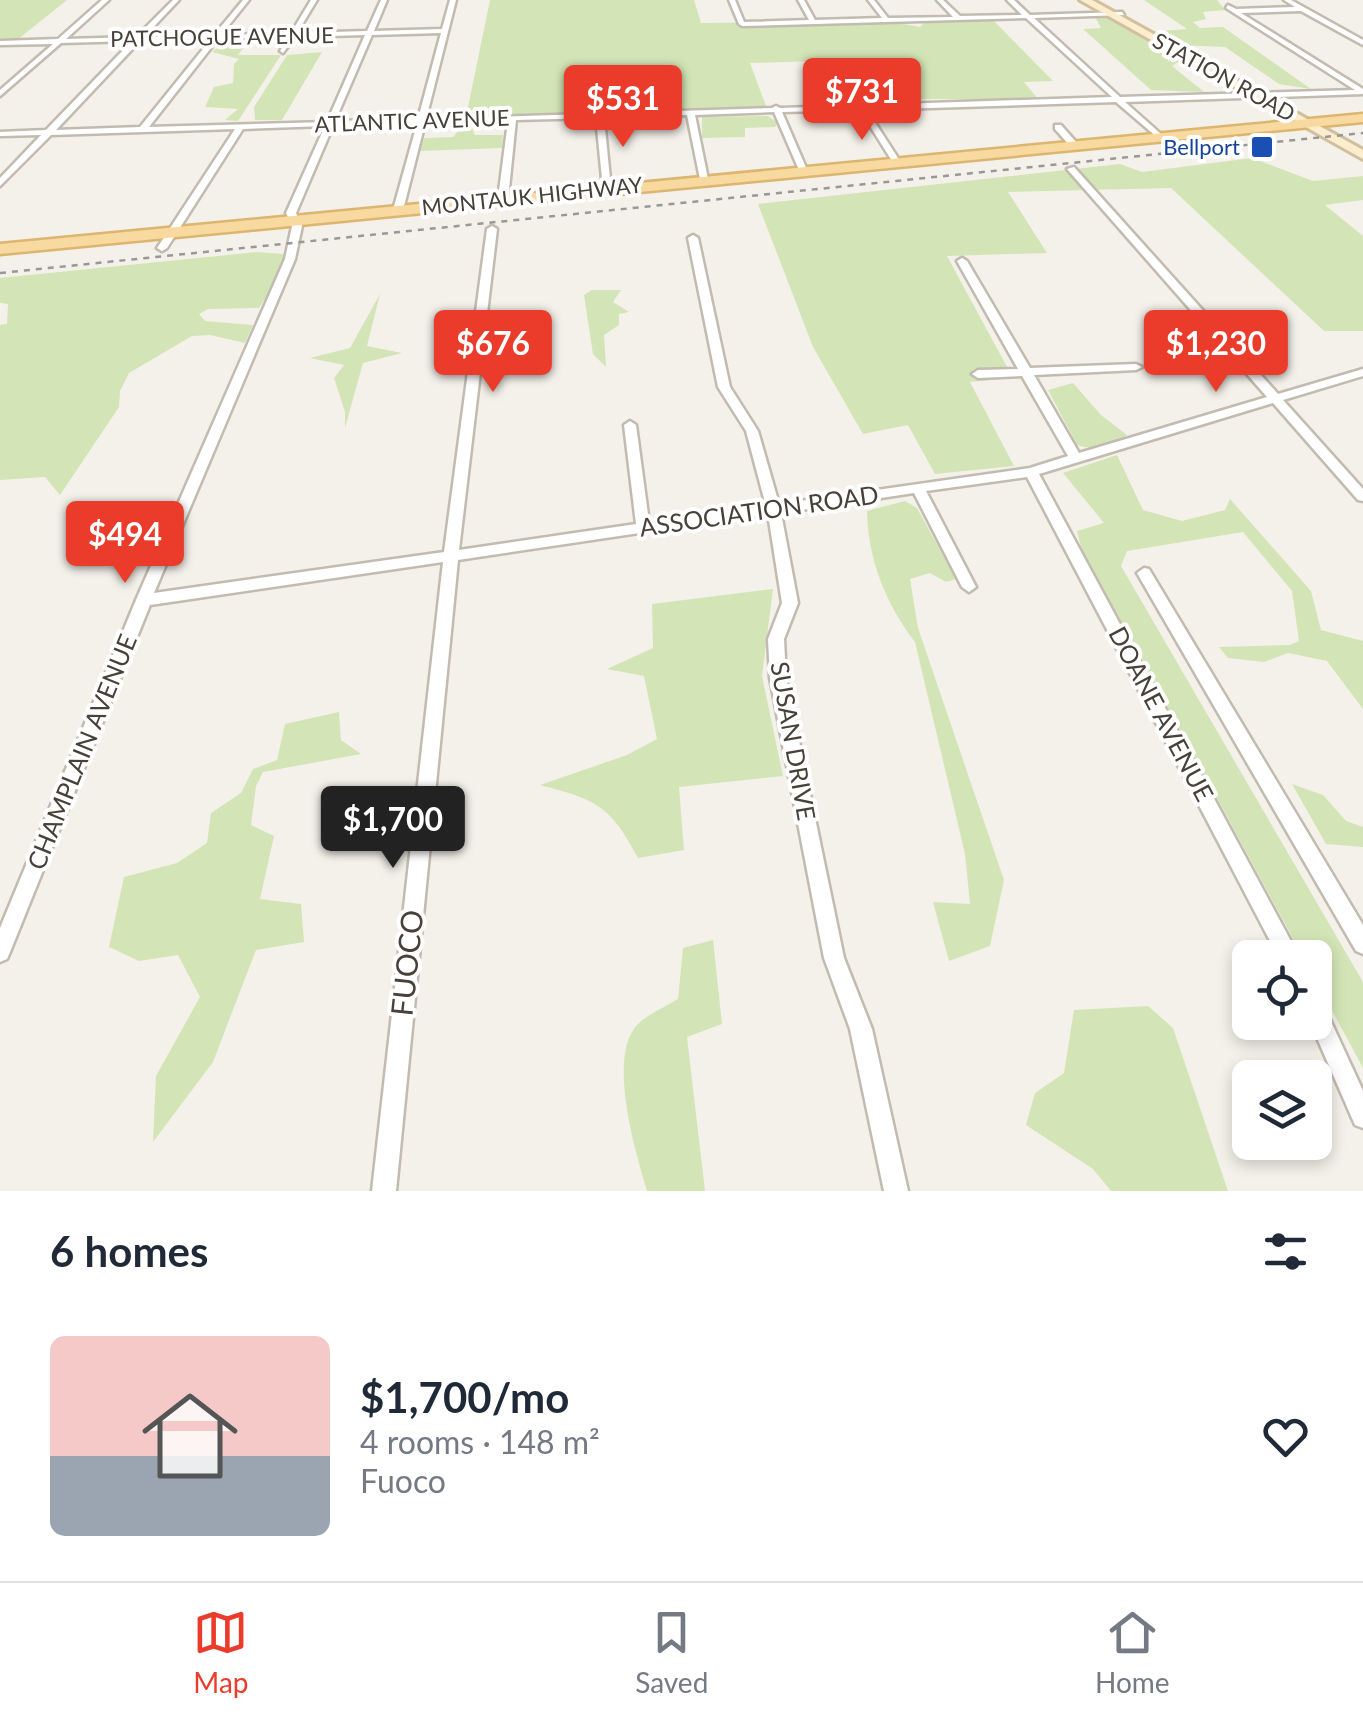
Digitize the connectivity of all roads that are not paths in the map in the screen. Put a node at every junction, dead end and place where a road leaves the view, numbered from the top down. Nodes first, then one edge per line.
1 (106, 0) edge
2 (176, 0) edge
3 (246, 0) edge
4 (314, 0) edge
5 (384, 0) edge
6 (452, 0) edge
7 (732, 0) edge
8 (801, 0) edge
9 (871, 0) edge
10 (940, 0) edge
11 (1010, 0) edge
12 (1085, 0) edge
13 (1287, 0) edge
14 (1304, 10) junction
15 (1116, 14) junction
16 (1028, 16) junction
17 (958, 18) junction
18 (886, 20) junction
19 (813, 22) junction
20 (444, 31) junction
21 (368, 33) junction
22 (293, 35) junction
23 (218, 37) junction
24 (139, 39) junction
25 (60, 41) junction
26 (0, 43) edge
27 (1363, 43) edge
28 (283, 51) dead end
29 (1363, 92) edge
30 (0, 94) edge
31 (1257, 96) junction
32 (1116, 98) junction
33 (862, 106) junction
34 (776, 108) junction
35 (690, 111) junction
36 (600, 114) junction
37 (512, 118) junction
38 (1363, 118) edge
39 (421, 120) junction
40 (1305, 122) junction
41 (328, 124) junction
42 (240, 127) junction
43 (1058, 128) dead end
44 (142, 130) junction
45 (50, 133) junction
46 (0, 134) edge
47 (1158, 136) junction
48 (1073, 144) junction
49 (1363, 154) edge
50 (896, 160) junction
51 (1071, 169) dead end
52 (803, 170) junction
53 (704, 179) junction
54 (0, 183) edge
55 (607, 189) junction
56 (503, 199) junction
57 (398, 210) junction
58 (294, 220) junction
59 (492, 228) dead end
60 (173, 232) junction
61 (694, 238) dead end
62 (162, 248) dead end
63 (1, 251) edge
64 (962, 261) dead end
65 (1136, 367) dead end
66 (1023, 371) junction
67 (1363, 372) edge
68 (978, 374) dead end
69 (1276, 400) junction
70 (630, 425) dead end
71 (1077, 460) junction
72 (1030, 472) junction
73 (918, 488) junction
74 (1363, 497) edge
75 (774, 509) junction
76 (643, 528) junction
77 (452, 556) junction
78 (1144, 573) dead end
79 (968, 587) dead end
80 (144, 600) junction
81 (1280, 940) edge
82 (1363, 944) edge
83 (0, 952) edge
84 (1329, 1040) edge
85 (1363, 1118) edge
86 (384, 1191) edge
87 (896, 1191) edge

1 - 25 street
2 - 24 street
3 - 23 street
4 - 22 street
5 - 21 street, CHAMPLAIN AVENUE
6 - 20 street
7 - 19 street
8 - 19 street
9 - 18 street
10 - 17 street
11 - 16 street
12 - 15 main road, STATION ROAD
13 - 14 street
14 - 27 street
14 - 29 street
15 - 16 street
15 - 31 main road, STATION ROAD
16 - 17 street
16 - 32 street
17 - 18 street
18 - 19 street
20 - 21 street, PATCHOGUE AVENUE
20 - 39 street
21 - 22 street, PATCHOGUE AVENUE
21 - 41 street, CHAMPLAIN AVENUE
22 - 23 street, PATCHOGUE AVENUE
22 - 28 street
23 - 24 street, PATCHOGUE AVENUE
23 - 44 street
24 - 25 street, PATCHOGUE AVENUE
24 - 45 street
25 - 26 street, PATCHOGUE AVENUE
25 - 30 street
29 - 31 street, ATLANTIC AVENUE
31 - 32 street, ATLANTIC AVENUE
31 - 40 main road, STATION ROAD
32 - 33 street, ATLANTIC AVENUE
32 - 47 street
33 - 34 street, ATLANTIC AVENUE
33 - 50 street
34 - 35 street, ATLANTIC AVENUE
34 - 52 street
35 - 36 street, ATLANTIC AVENUE
35 - 53 street
36 - 37 street, ATLANTIC AVENUE
36 - 55 street
37 - 39 street, ATLANTIC AVENUE
37 - 56 street
38 - 40 main road, MONTAUK HIGHWAY
39 - 41 street, ATLANTIC AVENUE
39 - 57 street
40 - 47 main road, MONTAUK HIGHWAY
40 - 49 main road, STATION ROAD
41 - 42 street, ATLANTIC AVENUE
41 - 58 street, CHAMPLAIN AVENUE
42 - 44 street, ATLANTIC AVENUE
42 - 60 street
43 - 48 street
44 - 45 street, ATLANTIC AVENUE
45 - 46 street, ATLANTIC AVENUE
45 - 54 street
47 - 48 main road, MONTAUK HIGHWAY
48 - 50 main road, MONTAUK HIGHWAY
50 - 52 main road, MONTAUK HIGHWAY
51 - 69 street
52 - 53 main road, MONTAUK HIGHWAY
53 - 55 main road, MONTAUK HIGHWAY
55 - 56 main road, MONTAUK HIGHWAY
56 - 57 main road, MONTAUK HIGHWAY
57 - 58 main road, MONTAUK HIGHWAY
58 - 60 main road, MONTAUK HIGHWAY
58 - 80 street, CHAMPLAIN AVENUE
59 - 77 street, FUOCO
60 - 62 street
60 - 63 main road, MONTAUK HIGHWAY
61 - 75 street, SUSAN DRIVE
64 - 66 street
65 - 66 street
66 - 68 street
66 - 71 street
67 - 69 street, ASSOCIATION ROAD
69 - 71 street, ASSOCIATION ROAD
69 - 74 street
70 - 76 street
71 - 72 street, ASSOCIATION ROAD
72 - 73 street, ASSOCIATION ROAD
72 - 81 street, DOANE AVENUE
73 - 75 street, ASSOCIATION ROAD
73 - 79 street
75 - 76 street, ASSOCIATION ROAD
75 - 87 street, SUSAN DRIVE
76 - 77 street, ASSOCIATION ROAD
77 - 80 street, ASSOCIATION ROAD
77 - 86 street, FUOCO
78 - 82 street, DOANE AVENUE
80 - 83 street, CHAMPLAIN AVENUE
84 - 85 street

